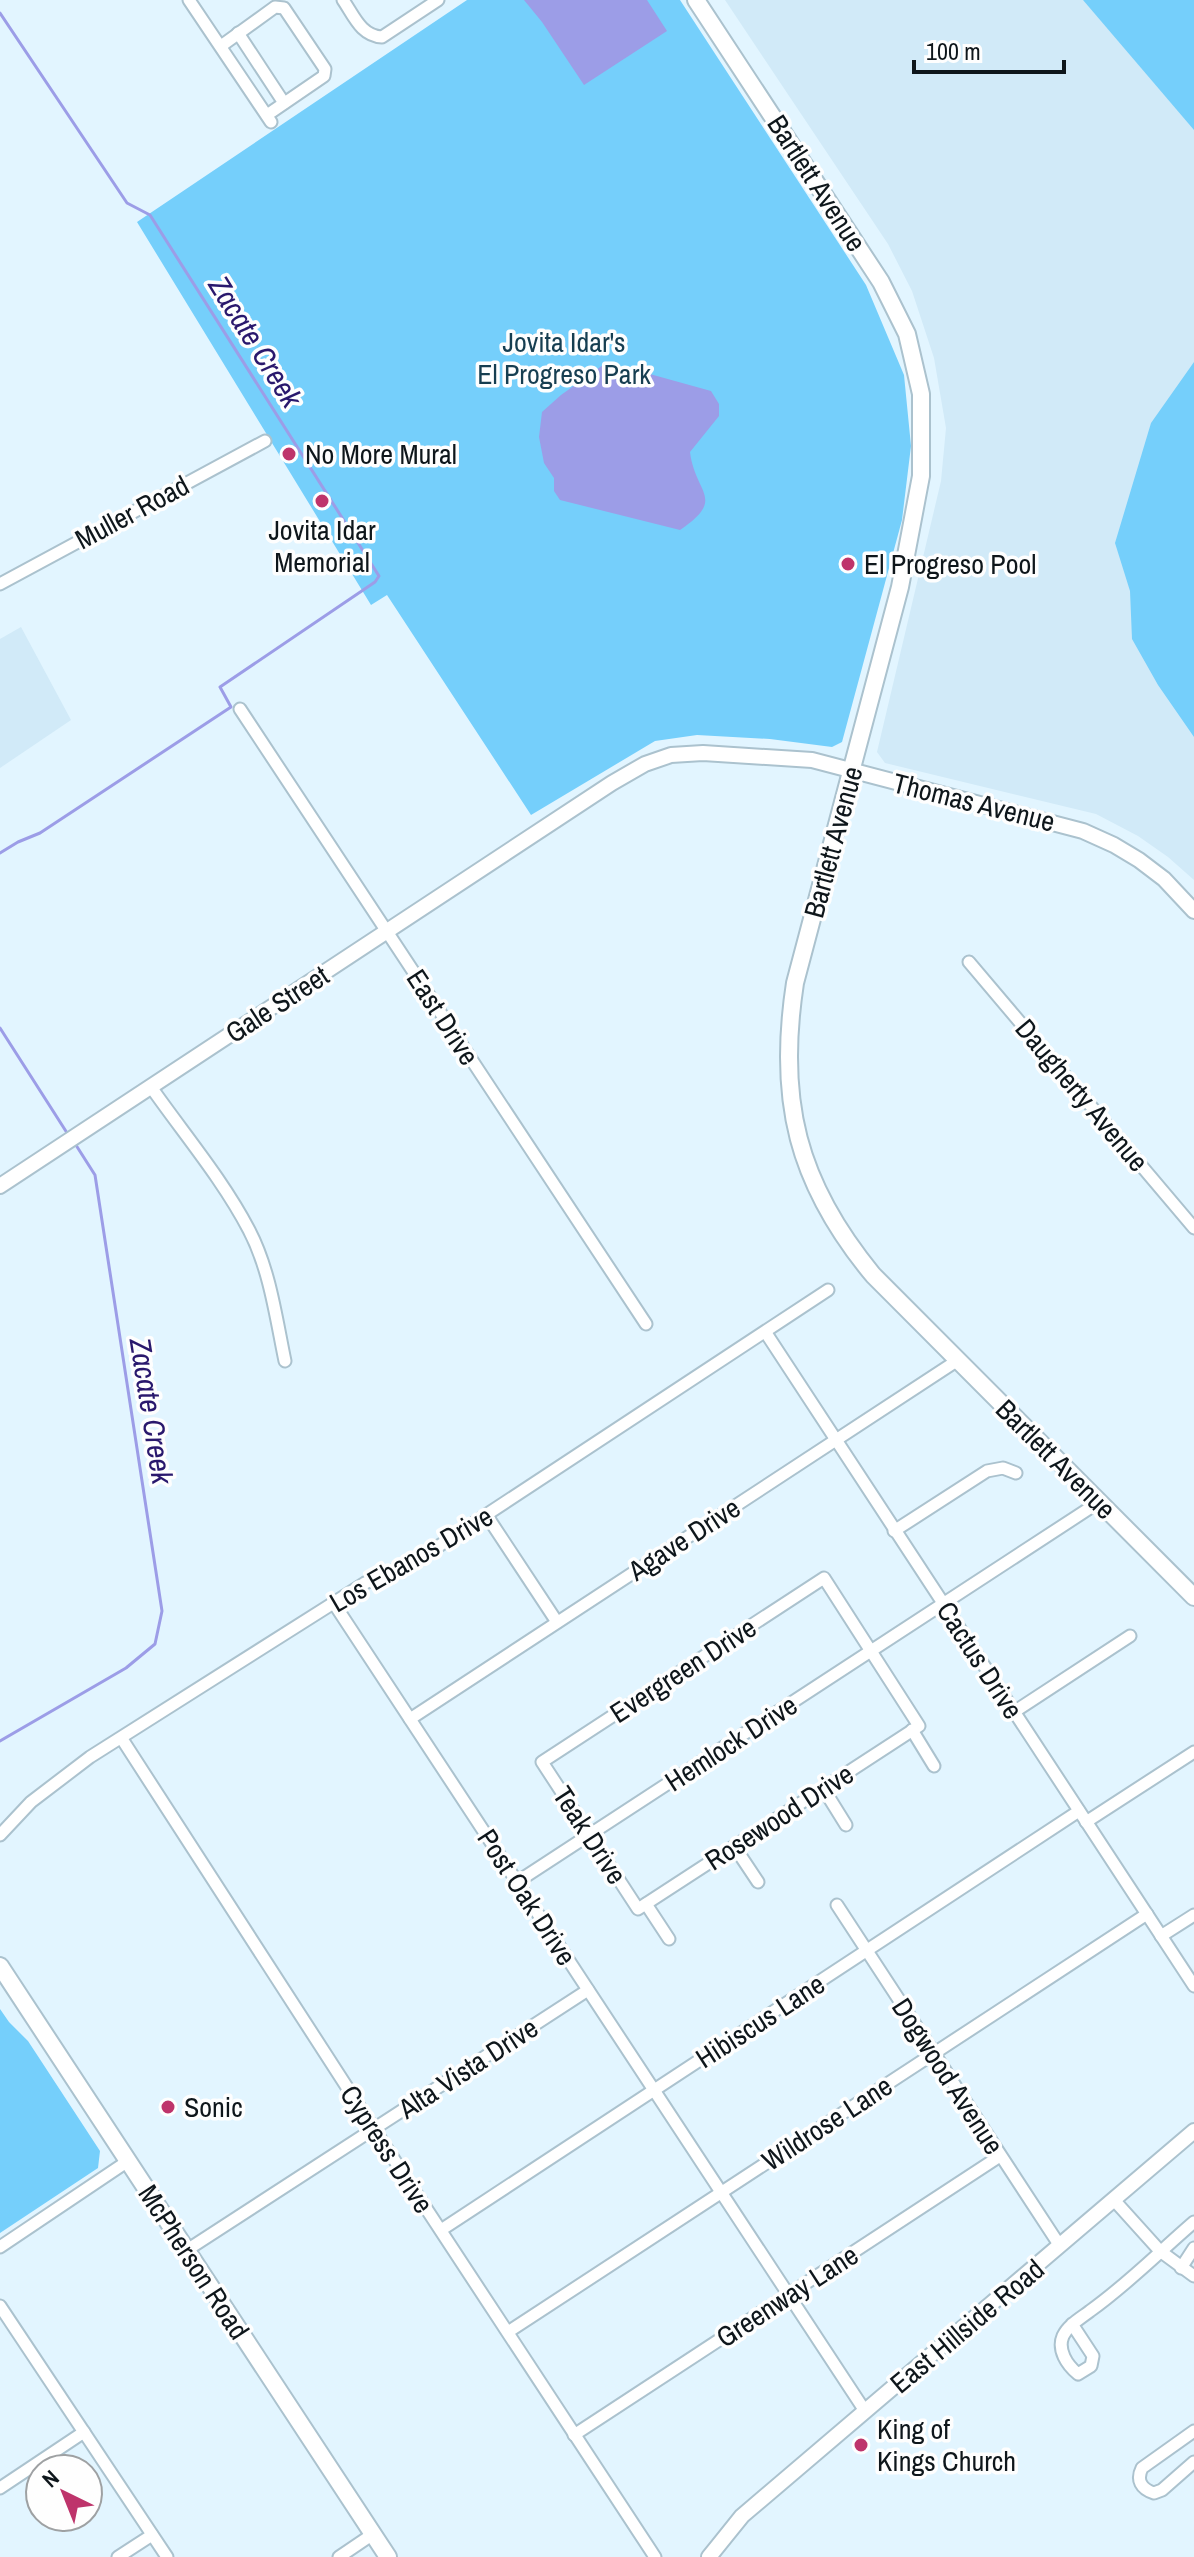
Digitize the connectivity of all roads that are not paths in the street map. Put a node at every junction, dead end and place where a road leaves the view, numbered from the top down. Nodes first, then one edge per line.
1 (189, 0) edge
2 (343, 0) edge
3 (438, 0) edge
4 (696, 0) edge
5 (238, 33) junction
6 (221, 46) junction
7 (284, 103) junction
8 (265, 441) dead end
9 (0, 584) edge
10 (240, 709) dead end
11 (853, 771) junction
12 (555, 823) joint
13 (1194, 911) edge
14 (387, 932) junction
15 (969, 962) dead end
16 (151, 1087) junction
17 (0, 1186) edge
18 (1194, 1228) edge
19 (828, 1290) dead end
20 (646, 1324) dead end
21 (766, 1333) junction
22 (958, 1360) junction
23 (285, 1361) dead end
24 (836, 1440) junction
25 (1016, 1473) dead end
26 (1099, 1502) junction
27 (487, 1516) junction
28 (894, 1531) junction
29 (1194, 1597) edge
30 (333, 1602) junction
31 (943, 1604) junction
32 (557, 1622) junction
33 (1130, 1636) dead end
34 (871, 1652) junction
35 (1014, 1712) junction
36 (410, 1719) junction
37 (915, 1728) junction
38 (122, 1739) junction
39 (1194, 1752) edge
40 (542, 1762) joint
41 (934, 1766) dead end
42 (823, 1788) junction
43 (1083, 1817) junction
44 (846, 1825) dead end
45 (0, 1835) edge
46 (589, 1836) junction
47 (734, 1846) junction
48 (517, 1882) junction
49 (758, 1882) dead end
50 (837, 1905) dead end
51 (642, 1906) junction
52 (1147, 1914) junction
53 (1194, 1915) edge
54 (1161, 1936) junction
55 (669, 1939) dead end
56 (867, 1951) junction
57 (0, 1966) edge
58 (1194, 1986) edge
59 (588, 1990) junction
60 (933, 2054) junction
61 (654, 2090) junction
62 (374, 2129) junction
63 (1194, 2131) edge
64 (1000, 2156) junction
65 (128, 2161) junction
66 (721, 2192) junction
67 (1114, 2200) junction
68 (1194, 2222) edge
69 (441, 2230) junction
70 (1060, 2246) junction
71 (0, 2247) edge
72 (1194, 2248) edge
73 (187, 2250) junction
74 (1160, 2251) junction
75 (1181, 2268) junction
76 (1194, 2276) edge
77 (788, 2295) junction
78 (0, 2306) edge
79 (1072, 2324) dead end
80 (508, 2332) junction
81 (865, 2411) junction
82 (1194, 2431) edge
83 (84, 2432) junction
84 (574, 2435) junction
85 (1194, 2462) edge
86 (0, 2488) edge
87 (373, 2534) junction
88 (152, 2535) junction
89 (118, 2557) edge
90 (167, 2557) edge
91 (339, 2557) edge
92 (388, 2557) edge
93 (655, 2557) edge
94 (709, 2557) edge

1 - 6 street
2 - 3 street
4 - 11 main road, Bartlett Avenue
5 - 6 street
5 - 7 street
5 - 7 street
6 - 7 street
8 - 9 street, Muller Road
10 - 14 street, East Drive
11 - 12 street, Thomas Avenue
11 - 13 street, Thomas Avenue
11 - 22 main road, Bartlett Avenue
12 - 14 street, Gale Street
14 - 16 street, Gale Street
14 - 20 street, East Drive
15 - 18 street, Daugherty Avenue
16 - 17 street, Gale Street
16 - 23 street
19 - 21 street, Los Ebanos Drive
21 - 24 street, Cactus Drive
21 - 27 street, Los Ebanos Drive
22 - 24 street, Agave Drive
22 - 26 main road, Bartlett Avenue
24 - 28 street, Cactus Drive
24 - 32 street, Agave Drive
25 - 28 street
26 - 29 main road, Bartlett Avenue
26 - 31 street, Hemlock Drive
27 - 30 street, Los Ebanos Drive
27 - 32 street
28 - 31 street, Cactus Drive
30 - 36 street, Post Oak Drive
30 - 38 street, Los Ebanos Drive
31 - 34 street, Hemlock Drive
31 - 35 street, Cactus Drive
32 - 36 street, Agave Drive
33 - 35 street
34 - 37 street
34 - 40 street, Evergreen Drive
34 - 46 street, Hemlock Drive
35 - 43 street, Cactus Drive
36 - 48 street, Post Oak Drive
37 - 41 street
37 - 42 street, Rosewood Drive
38 - 45 street, Los Ebanos Drive
38 - 62 street, Cypress Drive
39 - 43 street, Hibiscus Lane
40 - 46 street, Teak Drive
42 - 44 street
42 - 47 street, Rosewood Drive
43 - 52 street, Cactus Drive
43 - 56 street, Hibiscus Lane
46 - 48 street, Hemlock Drive
46 - 51 street, Teak Drive
47 - 49 street
47 - 51 street, Rosewood Drive
48 - 59 street, Post Oak Drive
50 - 56 street, Dogwood Avenue
51 - 55 street, Teak Drive
52 - 54 street, Cactus Drive
52 - 60 street, Wildrose Lane
53 - 54 street
54 - 58 street, Cactus Drive
56 - 60 street, Dogwood Avenue
56 - 61 street, Hibiscus Lane
57 - 65 main road, McPherson Road
59 - 61 street, Post Oak Drive
59 - 62 street, Alta Vista Drive
60 - 64 street, Dogwood Avenue
60 - 66 street, Wildrose Lane
61 - 66 street, Post Oak Drive
61 - 69 street, Hibiscus Lane
62 - 69 street, Cypress Drive
62 - 73 street, Alta Vista Drive
63 - 67 street, East Hillside Road
64 - 70 street, Dogwood Avenue
64 - 77 street, Greenway Lane
65 - 71 street
65 - 73 main road, McPherson Road
66 - 77 street, Post Oak Drive
66 - 80 street, Wildrose Lane
67 - 70 street, East Hillside Road
67 - 74 street
68 - 74 street
69 - 80 street, Cypress Drive
70 - 81 street, East Hillside Road
72 - 75 street
73 - 87 main road, McPherson Road
74 - 75 street
74 - 79 street
75 - 76 street
77 - 81 street, Post Oak Drive
77 - 84 street, Greenway Lane
78 - 83 street
80 - 84 street, Cypress Drive
81 - 94 street, East Hillside Road
82 - 85 street
83 - 86 street
83 - 88 street
84 - 93 street, Cypress Drive
87 - 91 street
87 - 92 main road, McPherson Road
88 - 89 street
88 - 90 street

